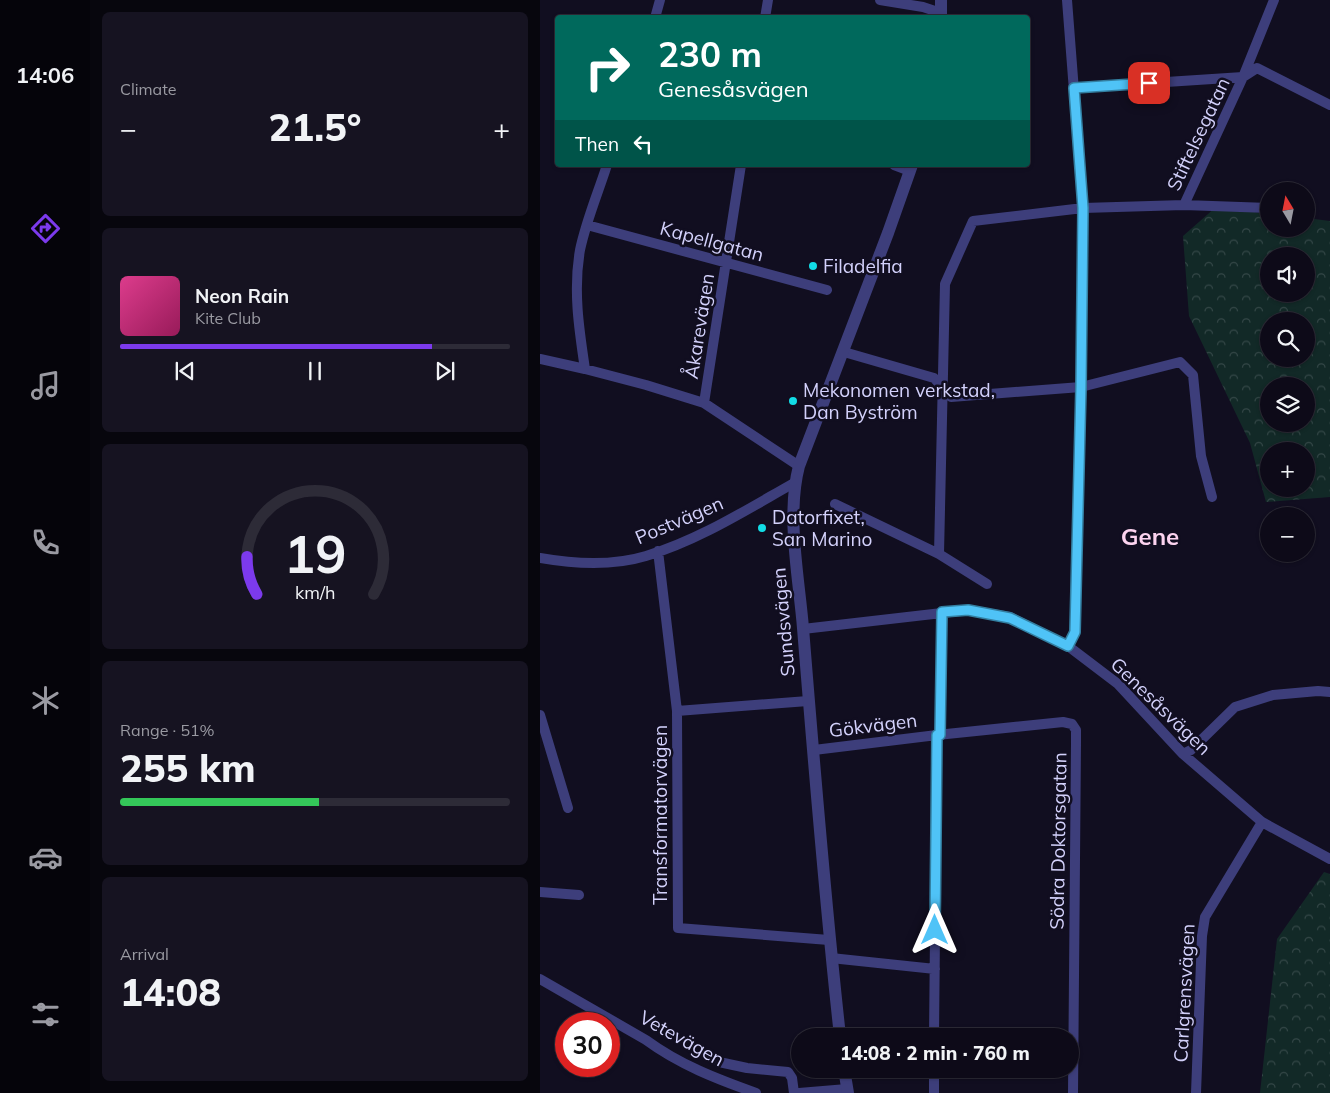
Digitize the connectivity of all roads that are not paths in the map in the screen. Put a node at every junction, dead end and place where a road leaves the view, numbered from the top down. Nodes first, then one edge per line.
1 (660, 0) edge
2 (768, 0) edge
3 (880, 0) edge
4 (943, 0) edge
5 (1067, 0) edge
6 (1274, 0) edge
7 (656, 15) edge
8 (766, 15) edge
9 (941, 15) edge
10 (1243, 77) junction
11 (1074, 88) junction
12 (1330, 105) edge
13 (606, 167) edge
14 (741, 167) edge
15 (911, 168) edge
16 (1184, 205) junction
17 (1083, 208) junction
18 (1260, 208) edge
19 (588, 225) junction
20 (727, 264) junction
21 (827, 290) dead end
22 (844, 352) junction
23 (540, 360) edge
24 (586, 369) junction
25 (1081, 387) junction
26 (942, 389) junction
27 (704, 403) junction
28 (799, 466) junction
29 (794, 484) junction
30 (1212, 497) dead end
31 (835, 504) dead end
32 (658, 551) junction
33 (939, 554) junction
34 (540, 558) edge
35 (987, 584) dead end
36 (942, 612) junction
37 (803, 629) junction
38 (1068, 646) junction
39 (1330, 692) edge
40 (808, 701) junction
41 (677, 711) junction
42 (540, 715) edge
43 (938, 735) junction
44 (814, 750) junction
45 (1183, 754) junction
46 (568, 808) dead end
47 (1262, 822) junction
48 (1330, 859) edge
49 (540, 892) edge
50 (579, 895) dead end
51 (829, 940) junction
52 (831, 958) junction
53 (935, 969) junction
54 (540, 979) edge
55 (839, 1028) edge
56 (934, 1028) edge
57 (719, 1062) dead end
58 (846, 1078) edge
59 (934, 1078) edge
60 (848, 1091) edge
61 (756, 1093) edge
62 (794, 1093) edge
63 (799, 1093) edge
64 (934, 1093) edge
65 (1073, 1093) edge
66 (1196, 1093) edge

1 - 7 street
2 - 8 street
3 - 9 street
4 - 9 street
5 - 11 street
6 - 10 street, Stiftelsegatan
10 - 11 street
10 - 12 street
10 - 16 street, Stiftelsegatan
11 - 17 street
13 - 19 street
14 - 20 street, Åkarevägen
15 - 22 street, Sundsvägen
16 - 17 street
16 - 18 street, Stiftelsegatan
17 - 25 street
17 - 26 street
19 - 20 street, Kapellgatan
19 - 24 street
20 - 21 street, Kapellgatan
20 - 27 street, Åkarevägen
22 - 26 street
22 - 28 street, Sundsvägen
23 - 24 street
24 - 27 street
25 - 26 street
25 - 30 street
25 - 38 street
26 - 33 street
27 - 28 street
28 - 29 street, Sundsvägen
29 - 32 street, Postvägen
29 - 37 street, Sundsvägen
31 - 33 street
32 - 34 street, Postvägen
32 - 41 street, Transformatorvägen
33 - 35 street
36 - 37 street, Genesåsvägen
36 - 38 street, Genesåsvägen
36 - 43 street
37 - 40 street, Sundsvägen
38 - 45 street, Genesåsvägen
39 - 45 street
40 - 41 street
40 - 44 street, Sundsvägen
41 - 51 street, Transformatorvägen
42 - 46 street
43 - 44 street, Gökvägen
43 - 53 street
43 - 65 street, Södra Doktorsgatan
44 - 51 street, Sundsvägen
45 - 47 street, Genesåsvägen
47 - 48 street, Genesåsvägen
47 - 66 street, Carlgrensvägen
49 - 50 street
51 - 52 street, Sundsvägen
52 - 53 street
52 - 55 street, Sundsvägen
53 - 56 street
54 - 61 street, Vetevägen
57 - 62 street
58 - 60 street
59 - 64 street
60 - 63 street

